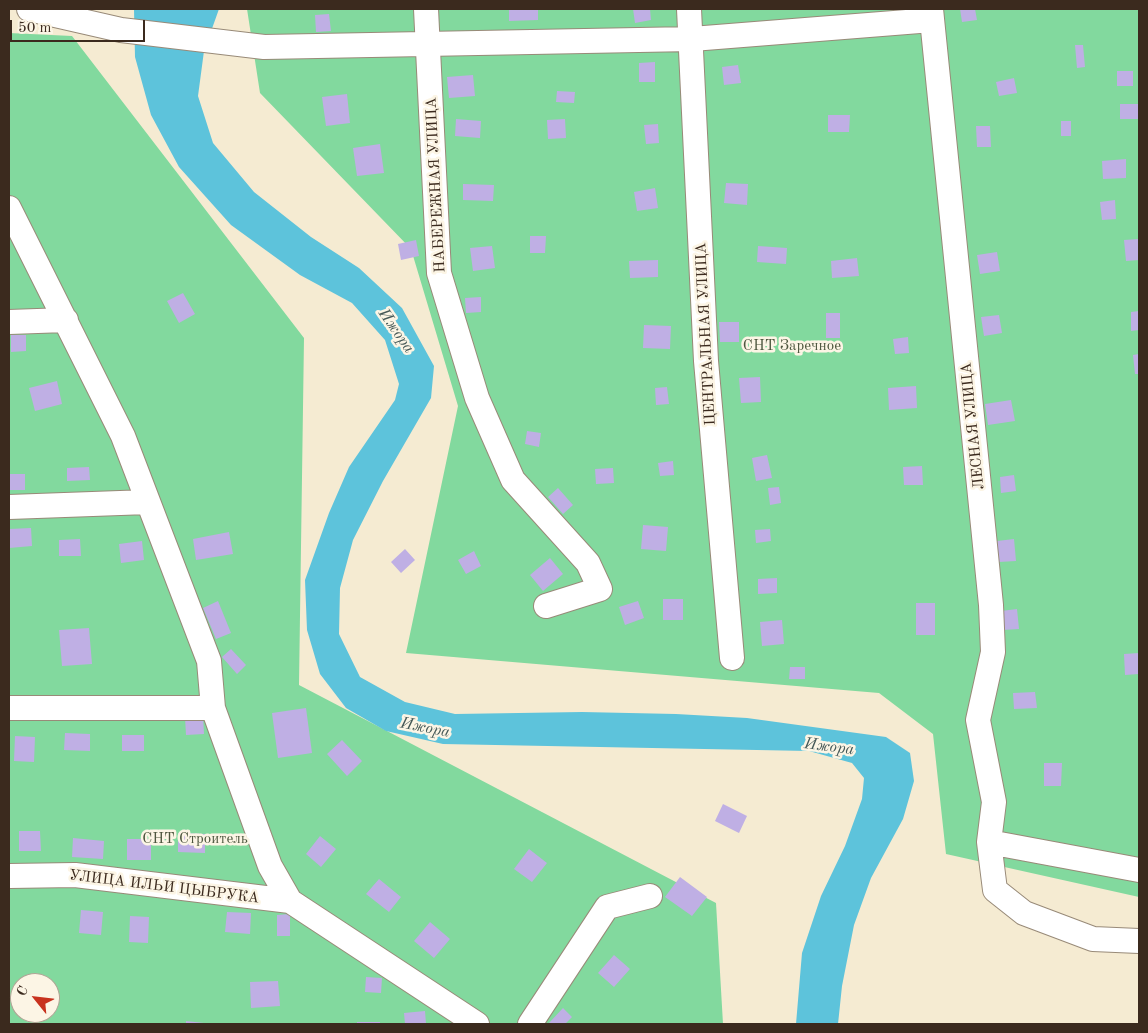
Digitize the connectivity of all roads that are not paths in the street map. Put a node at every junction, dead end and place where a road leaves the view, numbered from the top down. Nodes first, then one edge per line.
1 (28, 9) edge
2 (426, 9) edge
3 (689, 9) edge
4 (931, 14) edge
5 (692, 39) junction
6 (428, 45) junction
7 (9, 208) edge
8 (66, 320) junction
9 (9, 322) edge
10 (148, 502) junction
11 (9, 507) edge
12 (546, 606) dead end
13 (732, 658) dead end
14 (9, 708) edge
15 (213, 708) junction
16 (989, 842) junction
17 (1139, 870) edge
18 (9, 876) edge
19 (650, 896) dead end
20 (290, 901) junction
21 (1139, 941) edge
22 (477, 1024) edge
23 (530, 1024) edge

1 - 6 street
2 - 6 street, НАБЕРЕЖНАЯ УЛИЦА
3 - 5 street, ЦЕНТРАЛЬНАЯ УЛИЦА
4 - 5 street
4 - 16 street, ЛЕСНАЯ УЛИЦА
5 - 6 street
5 - 13 street, ЦЕНТРАЛЬНАЯ УЛИЦА
6 - 12 street, НАБЕРЕЖНАЯ УЛИЦА
7 - 8 street
8 - 9 street
8 - 10 street
10 - 11 street
10 - 15 street
14 - 15 street
15 - 20 street
16 - 17 street
16 - 21 street, ЛЕСНАЯ УЛИЦА
18 - 20 street, УЛИЦА ИЛЬИ ЦЫБРУКА
19 - 23 street
20 - 22 street

